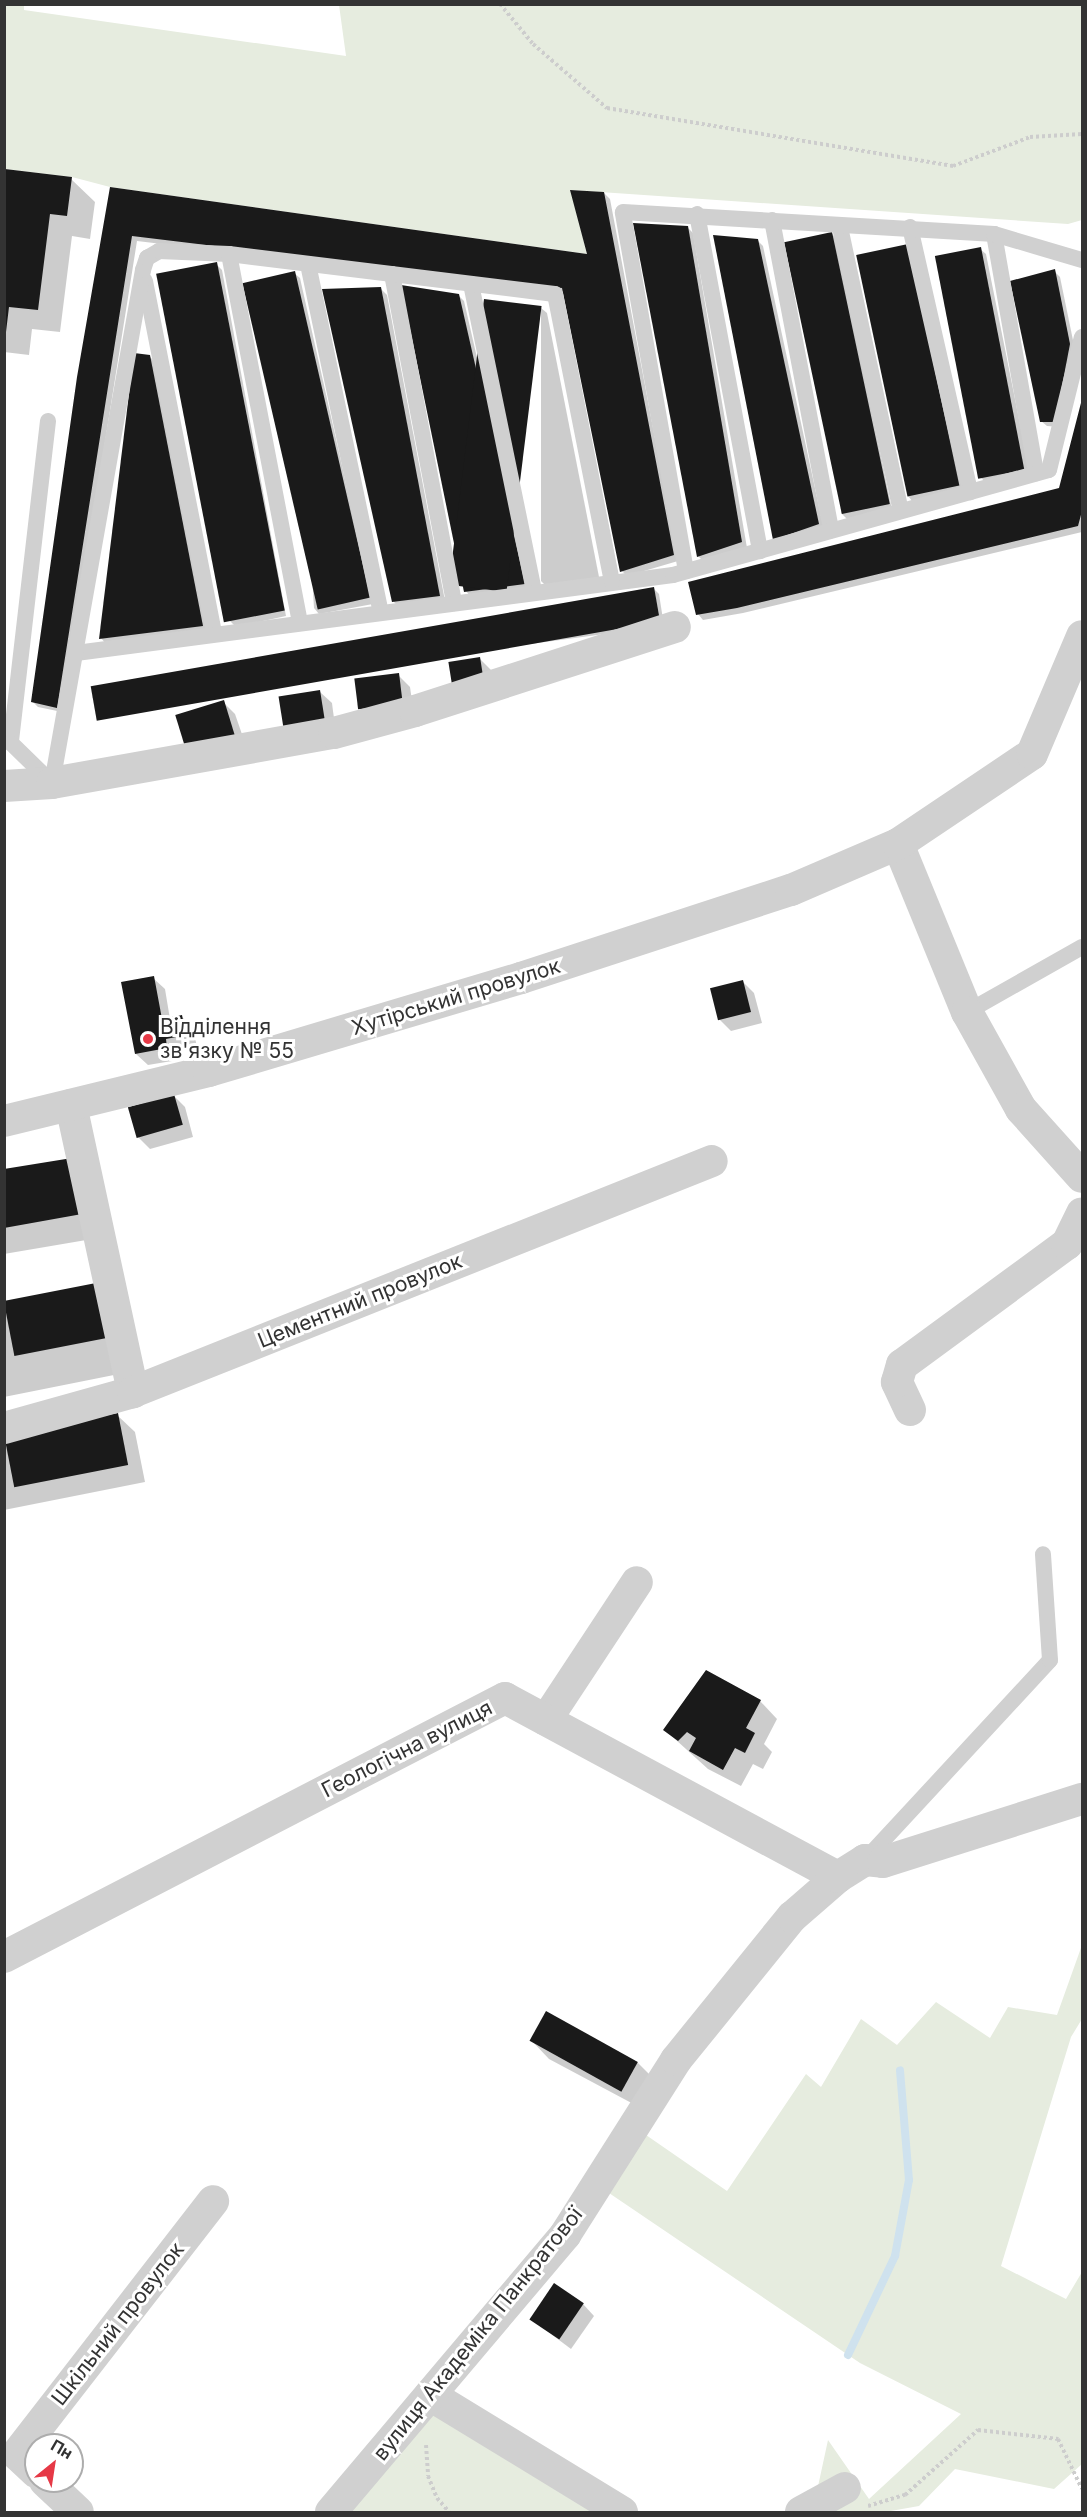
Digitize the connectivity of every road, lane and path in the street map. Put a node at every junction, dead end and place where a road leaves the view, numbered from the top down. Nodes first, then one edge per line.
1 (500, 4) edge
2 (1083, 134) edge
3 (697, 214) junction
4 (772, 220) junction
5 (840, 226) junction
6 (910, 227) junction
7 (994, 234) junction
8 (229, 254) junction
9 (1083, 260) edge
10 (308, 264) junction
11 (143, 270) junction
12 (392, 274) junction
13 (471, 284) junction
14 (1083, 337) edge
15 (48, 421) dead end
16 (1036, 473) junction
17 (970, 492) junction
18 (902, 511) junction
19 (831, 530) junction
20 (760, 551) junction
21 (686, 571) junction
22 (612, 582) junction
23 (534, 592) junction
24 (454, 603) junction
25 (381, 612) junction
26 (300, 622) junction
27 (675, 627) dead end
28 (214, 633) junction
29 (1083, 636) edge
30 (76, 653) junction
31 (52, 783) junction
32 (4, 786) edge
33 (898, 844) junction
34 (1083, 947) edge
35 (967, 1012) junction
36 (71, 1105) junction
37 (4, 1122) edge
38 (712, 1161) dead end
39 (1083, 1177) edge
40 (1083, 1213) edge
41 (133, 1392) junction
42 (910, 1410) dead end
43 (4, 1428) edge
44 (1043, 1554) dead end
45 (637, 1582) dead end
46 (546, 1720) junction
47 (1083, 1799) edge
48 (865, 1860) junction
49 (838, 1877) junction
50 (4, 1957) edge
51 (213, 2201) dead end
52 (421, 2407) junction
53 (33, 2433) edge
54 (24, 2445) edge
55 (24, 2461) edge
56 (845, 2488) joint
57 (1083, 2489) edge
58 (58, 2493) edge
59 (78, 2512) edge
60 (332, 2512) edge
61 (449, 2512) edge
62 (622, 2512) edge
63 (801, 2512) edge

1 - 2 path
3 - 4 lane
3 - 20 lane
3 - 21 lane
4 - 5 lane
4 - 19 lane
5 - 6 lane
5 - 18 lane
6 - 7 lane
6 - 17 lane
7 - 9 lane
7 - 16 lane
8 - 10 lane
8 - 11 lane
8 - 26 lane
10 - 12 lane
10 - 25 lane
11 - 28 lane
11 - 30 lane
12 - 13 lane
12 - 24 lane
13 - 22 lane
13 - 23 lane
14 - 16 lane
15 - 31 lane
16 - 17 lane
17 - 18 lane
18 - 19 lane
19 - 20 lane
20 - 21 lane
21 - 22 lane
22 - 23 lane
23 - 24 lane
24 - 25 lane
25 - 26 lane
26 - 28 lane
27 - 31 street
28 - 30 lane
29 - 33 street, Хутірський провулок
30 - 31 lane
31 - 32 street
33 - 35 street
33 - 36 street, Хутірський провулок
34 - 35 lane
35 - 39 street
36 - 37 street, Хутірський провулок
36 - 41 street
38 - 41 street, Цементний провулок
40 - 42 street
41 - 43 street, Цементний провулок
44 - 48 lane
45 - 46 street
46 - 49 street, Геологічна вулиця
46 - 50 street, Геологічна вулиця
47 - 48 street, вулиця Академіка Панкратової
48 - 49 street, вулиця Академіка Панкратової
49 - 52 street, вулиця Академіка Панкратової
51 - 53 street, Шкільний провулок
52 - 60 street, вулиця Академіка Панкратової
52 - 61 path
52 - 62 street
54 - 55 street, Шкільний провулок
56 - 57 path
56 - 63 street
58 - 59 street

